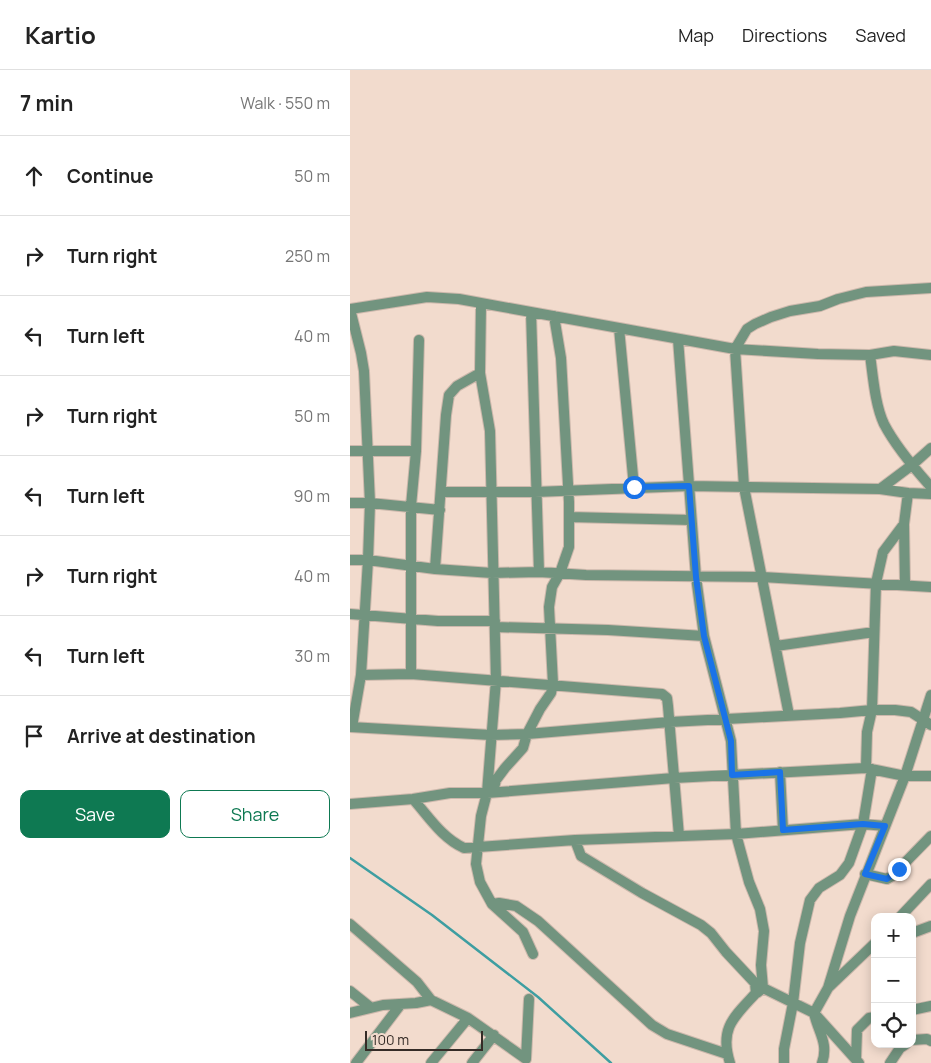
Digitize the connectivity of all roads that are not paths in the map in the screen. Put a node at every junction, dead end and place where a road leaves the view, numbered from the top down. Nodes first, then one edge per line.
1 (931, 288) edge
2 (481, 304) junction
3 (350, 309) edge
4 (531, 312) junction
5 (554, 316) junction
6 (619, 328) junction
7 (678, 339) junction
8 (419, 340) dead end
9 (735, 349) junction
10 (931, 354) edge
11 (870, 355) junction
12 (480, 373) junction
13 (931, 448) edge
14 (368, 450) junction
15 (350, 451) edge
16 (416, 451) junction
17 (912, 465) junction
18 (689, 486) junction
19 (634, 487) junction
20 (744, 487) junction
21 (931, 487) edge
22 (880, 488) junction
23 (569, 489) junction
24 (441, 492) junction
25 (491, 492) junction
26 (536, 492) junction
27 (908, 493) junction
28 (931, 494) edge
29 (370, 502) junction
30 (350, 503) edge
31 (411, 506) junction
32 (440, 510) junction
33 (569, 518) junction
34 (691, 520) junction
35 (904, 524) junction
36 (350, 560) edge
37 (368, 560) junction
38 (411, 566) junction
39 (435, 569) junction
40 (539, 572) junction
41 (492, 573) junction
42 (560, 573) junction
43 (696, 577) junction
44 (762, 577) junction
45 (876, 583) junction
46 (904, 584) junction
47 (931, 587) edge
48 (350, 614) edge
49 (365, 614) junction
50 (412, 619) junction
51 (495, 624) junction
52 (549, 629) junction
53 (874, 632) junction
54 (704, 636) junction
55 (776, 646) junction
56 (411, 674) junction
57 (361, 675) junction
58 (496, 680) junction
59 (553, 684) junction
60 (931, 695) edge
61 (872, 710) junction
62 (789, 714) junction
63 (727, 719) junction
64 (670, 722) junction
65 (927, 722) edge
66 (351, 727) edge
67 (527, 734) junction
68 (490, 735) junction
69 (869, 768) junction
70 (780, 772) junction
71 (732, 775) junction
72 (905, 776) junction
73 (931, 776) edge
74 (674, 778) junction
75 (490, 792) junction
76 (413, 799) junction
77 (350, 804) edge
78 (863, 824) junction
79 (885, 826) junction
80 (783, 830) junction
81 (736, 834) junction
82 (679, 836) junction
83 (931, 836) edge
84 (575, 840) junction
85 (479, 848) junction
86 (865, 874) junction
87 (931, 884) edge
88 (492, 904) junction
89 (904, 913) edge
90 (350, 924) edge
91 (931, 926) edge
92 (916, 932) edge
93 (871, 947) edge
94 (533, 954) dead end
95 (828, 988) junction
96 (350, 991) edge
97 (759, 991) junction
98 (529, 999) dead end
99 (431, 1000) junction
100 (793, 1003) junction
101 (401, 1004) junction
102 (931, 1006) edge
103 (370, 1008) junction
104 (916, 1009) edge
105 (350, 1013) edge
106 (814, 1013) junction
107 (871, 1017) edge
108 (468, 1018) junction
109 (494, 1036) junction
110 (916, 1040) edge
111 (931, 1040) edge
112 (900, 1048) edge
113 (729, 1058) edge
114 (526, 1061) edge
115 (857, 1062) edge
116 (356, 1063) edge
117 (432, 1063) edge
118 (472, 1063) edge
119 (784, 1063) edge
120 (822, 1063) edge
121 (890, 1063) edge

1 - 9 street
2 - 3 street
2 - 4 street
2 - 12 street
3 - 14 street
4 - 5 street
4 - 26 street
5 - 6 street
5 - 23 street
6 - 7 street
6 - 19 street
7 - 9 street
7 - 18 street
8 - 16 street
9 - 11 street
9 - 20 street
10 - 11 street
11 - 17 street
12 - 24 street
12 - 25 street
13 - 17 street
14 - 15 street
14 - 16 street
14 - 29 street
16 - 31 street
17 - 21 street
17 - 22 street
18 - 19 street
18 - 20 street
18 - 34 street
19 - 23 street
20 - 22 street
20 - 44 street
22 - 27 street
23 - 26 street
23 - 33 street
24 - 25 street
24 - 32 street
25 - 26 street
25 - 41 street
26 - 40 street
27 - 28 street
27 - 35 street
29 - 30 street
29 - 31 street
29 - 37 street
31 - 32 street
31 - 38 street
32 - 39 street
33 - 34 street
33 - 42 street
34 - 43 street
35 - 45 street
35 - 46 street
36 - 37 street
37 - 38 street
37 - 49 street
38 - 39 street
38 - 50 street
39 - 41 street
40 - 41 street
40 - 42 street
41 - 51 street
42 - 43 street
42 - 52 street
43 - 44 street
43 - 54 street
44 - 45 street
44 - 55 street
45 - 46 street
45 - 53 street
46 - 47 street
48 - 49 street
49 - 50 street
49 - 57 street
50 - 51 street
50 - 56 street
51 - 52 street
51 - 58 street
52 - 54 street
52 - 59 street
53 - 55 street
53 - 61 street
54 - 63 street
55 - 62 street
56 - 57 street
56 - 58 street
57 - 66 street
58 - 59 street
58 - 68 street
59 - 64 street
59 - 67 street
60 - 65 street
61 - 62 street
61 - 65 street
61 - 69 street
62 - 63 street
63 - 64 street
63 - 71 street
64 - 67 street
64 - 74 street
65 - 72 street
66 - 68 street
67 - 68 street
67 - 75 street
68 - 75 street
69 - 70 street
69 - 72 street
69 - 78 street
70 - 71 street
70 - 80 street
71 - 74 street
71 - 81 street
72 - 73 street
72 - 79 street
74 - 75 street
74 - 82 street
75 - 76 street
75 - 85 street
76 - 77 street
76 - 85 street
78 - 79 street
78 - 80 street
78 - 100 street
79 - 86 street
80 - 81 street
81 - 82 street
81 - 97 street
82 - 84 street
83 - 86 street
84 - 85 street
84 - 97 street
85 - 88 street
86 - 95 street
87 - 89 street
88 - 94 street
88 - 113 street
90 - 99 street
91 - 92 street
93 - 95 street
95 - 106 street
96 - 103 street
97 - 100 street
97 - 113 street
98 - 114 street
99 - 101 street
99 - 108 street
100 - 106 street
100 - 119 street
101 - 103 street
101 - 116 street
102 - 104 street
103 - 105 street
106 - 115 street
106 - 120 street
107 - 115 street
108 - 109 street
108 - 117 street
109 - 114 street
109 - 118 street
110 - 111 street
112 - 121 street

